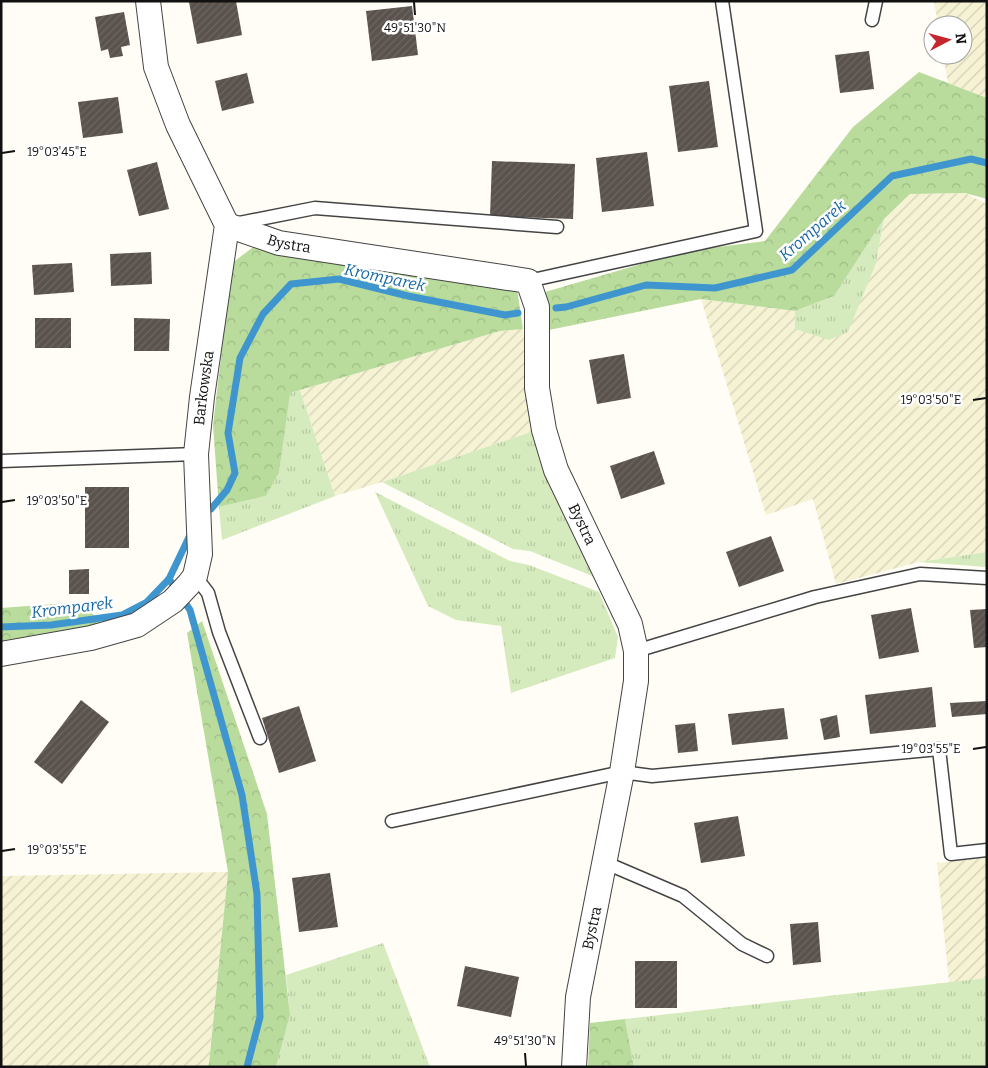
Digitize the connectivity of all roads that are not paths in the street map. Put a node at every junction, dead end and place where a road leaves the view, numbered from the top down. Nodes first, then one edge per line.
1 (148, 1) edge
2 (722, 1) edge
3 (876, 1) edge
4 (872, 20) dead end
5 (228, 225) junction
6 (556, 227) dead end
7 (528, 281) junction
8 (196, 454) junction
9 (1, 461) edge
10 (987, 578) edge
11 (192, 580) junction
12 (636, 651) junction
13 (1, 654) edge
14 (260, 738) dead end
15 (622, 772) junction
16 (392, 821) dead end
17 (987, 850) edge
18 (606, 863) junction
19 (767, 956) dead end
20 (574, 1067) edge

1 - 5 street
2 - 7 lane
3 - 4 lane
5 - 6 lane
5 - 7 street, Bystra
5 - 8 street, Barkowska
7 - 12 street, Bystra
8 - 9 lane
8 - 11 street, Barkowska
10 - 12 lane
11 - 13 street
11 - 14 lane
12 - 15 street, Bystra
15 - 16 lane
15 - 17 lane
15 - 18 street, Bystra
18 - 19 lane
18 - 20 street, Bystra

